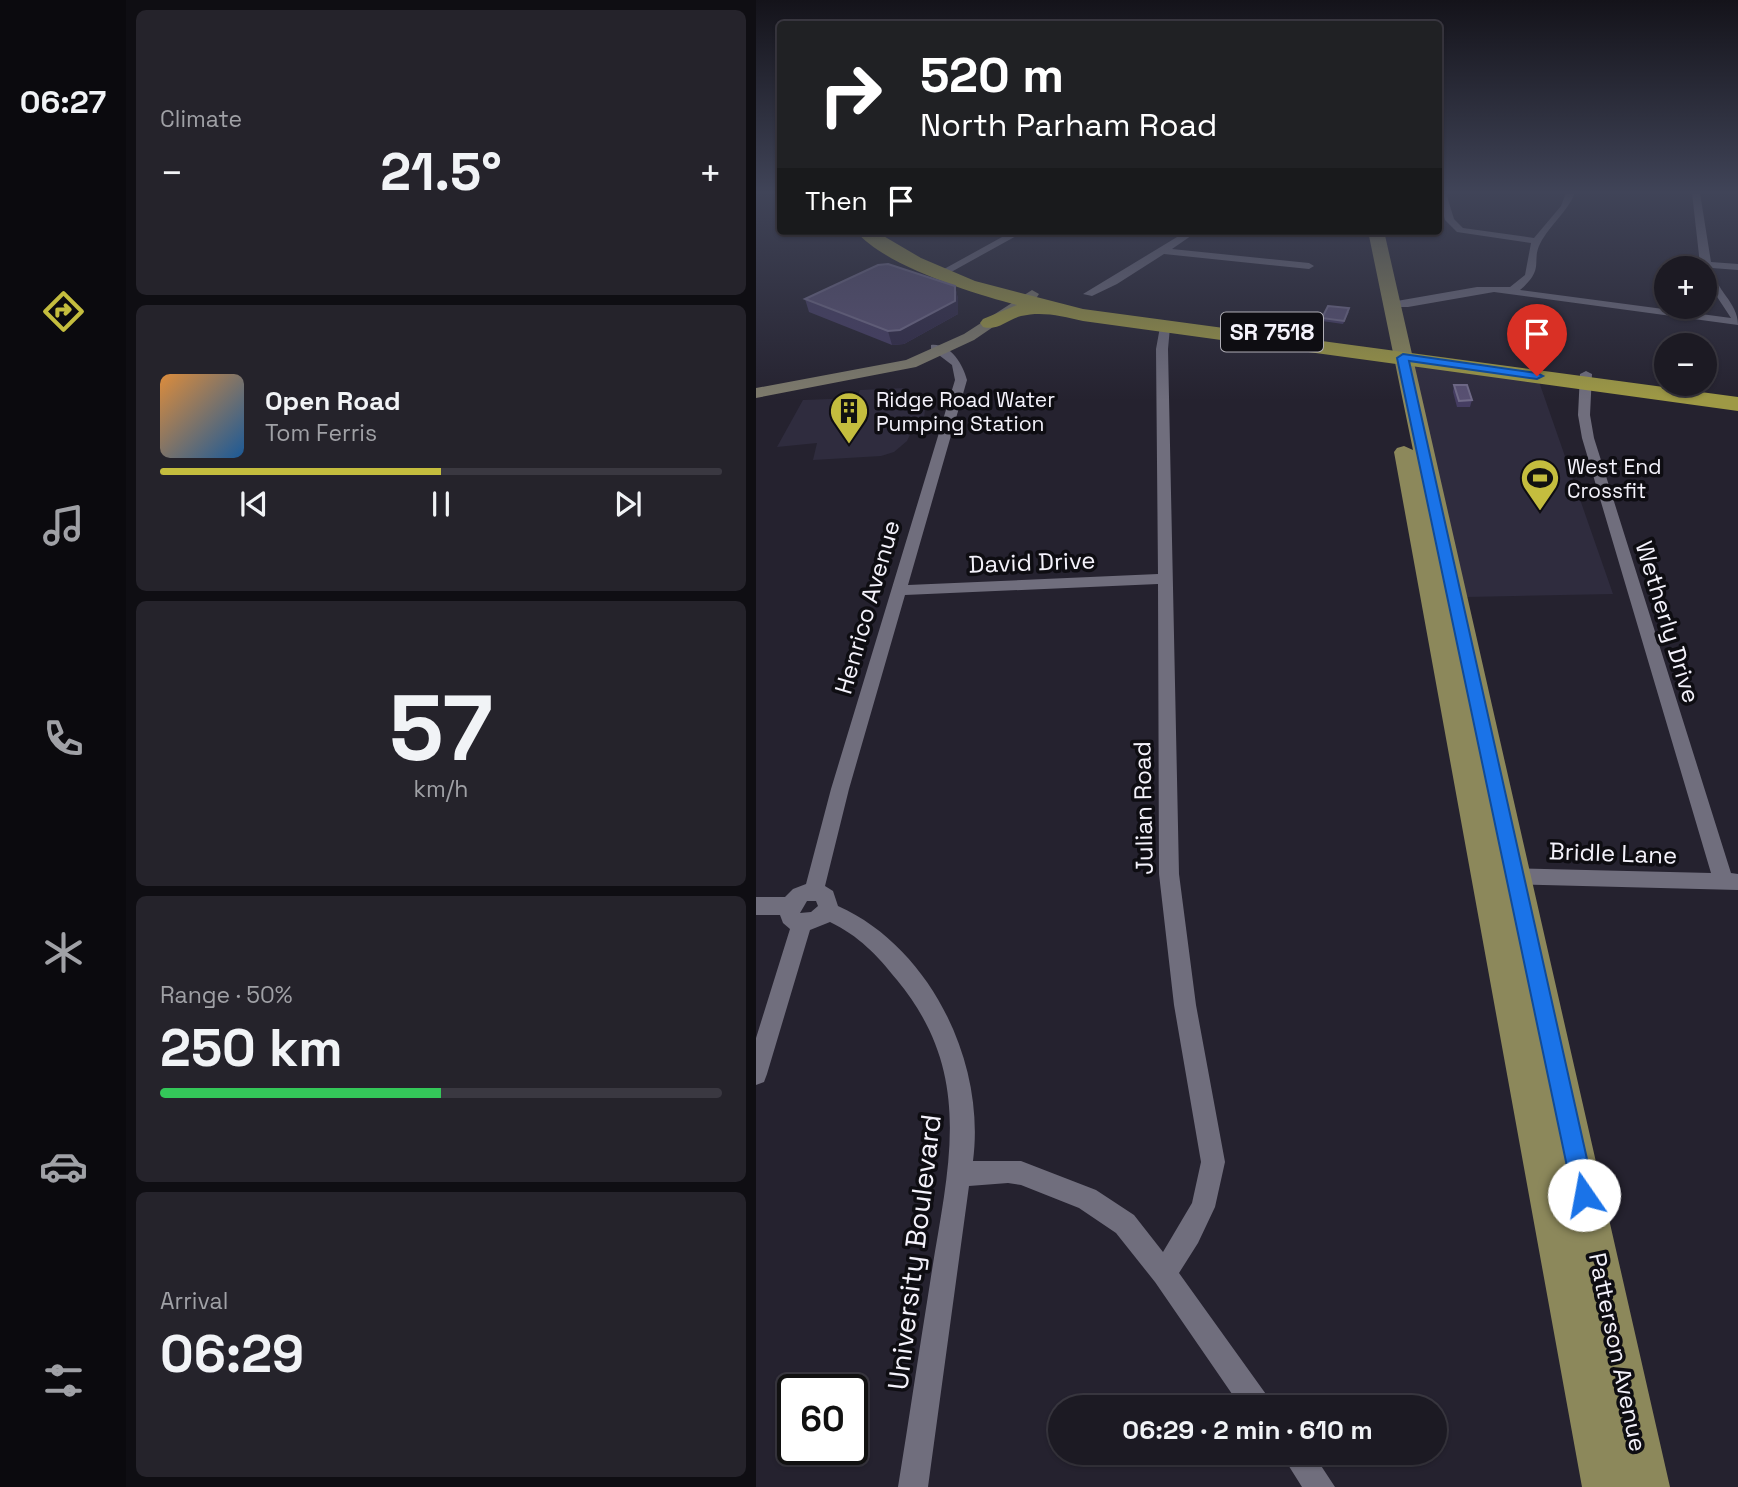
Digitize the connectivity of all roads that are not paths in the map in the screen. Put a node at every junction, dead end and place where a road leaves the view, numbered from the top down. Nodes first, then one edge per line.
1 (923, 262) edge
2 (933, 262) edge
3 (962, 262) edge
4 (1145, 262) edge
5 (1273, 262) edge
6 (1369, 262) edge
7 (1378, 262) edge
8 (1534, 262) edge
9 (1717, 265) edge
10 (1308, 266) dead end
11 (1738, 267) edge
12 (946, 271) junction
13 (1514, 289) junction
14 (1717, 291) edge
15 (1088, 294) dead end
16 (1022, 296) junction
17 (1380, 302) junction
18 (1055, 309) junction
19 (1738, 321) edge
20 (1162, 322) junction
21 (990, 323) junction
22 (938, 349) junction
23 (1393, 352) junction
24 (1585, 378) junction
25 (756, 393) edge
26 (1738, 395) edge
27 (1738, 404) edge
28 (1166, 579) junction
29 (900, 590) junction
30 (1500, 876) junction
31 (1731, 882) edge
32 (820, 901) junction
33 (756, 906) edge
34 (796, 915) junction
35 (756, 1074) edge
36 (960, 1174) junction
37 (1164, 1273) junction
38 (1249, 1395) edge
39 (1304, 1465) edge
40 (913, 1487) edge
41 (1320, 1487) edge
42 (1605, 1487) edge
43 (1647, 1487) edge

1 - 12 highway, SR 7518
2 - 12 highway, SR 7518
3 - 12 street
4 - 15 street
5 - 10 street
6 - 17 main road, Patterson Avenue
7 - 17 main road, Patterson Avenue
8 - 13 street
9 - 11 street
12 - 16 highway, SR 7518
13 - 17 street
13 - 19 street
14 - 19 street
16 - 18 highway, SR 7518
16 - 20 highway, SR 7518
16 - 21 street
16 - 22 street
17 - 23 main road, Patterson Avenue
18 - 20 highway, SR 7518
18 - 21 highway
20 - 23 highway, SR 7518
20 - 28 street, Julian Road
21 - 22 street
22 - 25 street
22 - 29 street, Henrico Avenue
23 - 24 highway, SR 7518
23 - 30 main road, Patterson Avenue
24 - 26 highway, SR 7518
24 - 27 highway, SR 7518
24 - 31 street, Wetherly Drive
28 - 29 street, David Drive
28 - 37 street, Julian Road
29 - 32 street, Henrico Avenue
30 - 31 street, Bridle Lane
30 - 42 main road, Patterson Avenue
30 - 43 main road, Patterson Avenue
32 - 34 street
32 - 34 street
32 - 36 street, University Boulevard
33 - 34 street
34 - 35 street
36 - 37 street
36 - 40 street, University Boulevard
37 - 38 street
39 - 41 street

